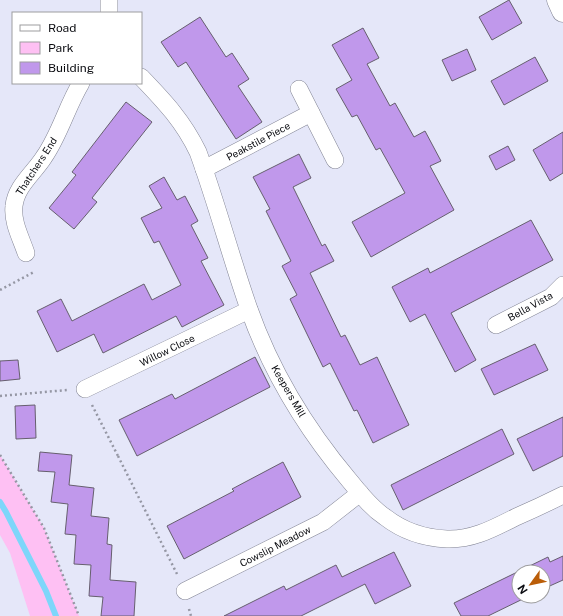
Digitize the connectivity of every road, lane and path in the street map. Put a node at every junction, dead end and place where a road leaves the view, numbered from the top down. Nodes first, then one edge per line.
1 (109, 0) edge
2 (558, 0) edge
3 (563, 11) edge
4 (109, 12) edge
5 (142, 78) edge
6 (80, 84) edge
7 (299, 89) dead end
8 (311, 113) junction
9 (334, 160) dead end
10 (204, 169) junction
11 (26, 253) joint
12 (563, 285) edge
13 (0, 290) edge
14 (249, 310) junction
15 (496, 325) dead end
16 (84, 389) junction
17 (0, 396) edge
18 (0, 455) edge
19 (360, 493) junction
20 (563, 495) edge
21 (185, 591) joint
22 (79, 616) edge

1 - 4 street
2 - 3 street
5 - 10 street, Keepers Mill
6 - 11 street, Thatchers End
7 - 8 street
8 - 9 street
8 - 10 street, Peakstile Piece
10 - 14 street, Keepers Mill
11 - 13 path
12 - 15 street, Bella Vista
14 - 16 street, Willow Close
14 - 19 street, Keepers Mill
16 - 17 path
16 - 21 path
18 - 22 path
19 - 20 street, Keepers Mill
19 - 21 street, Cowslip Meadow

